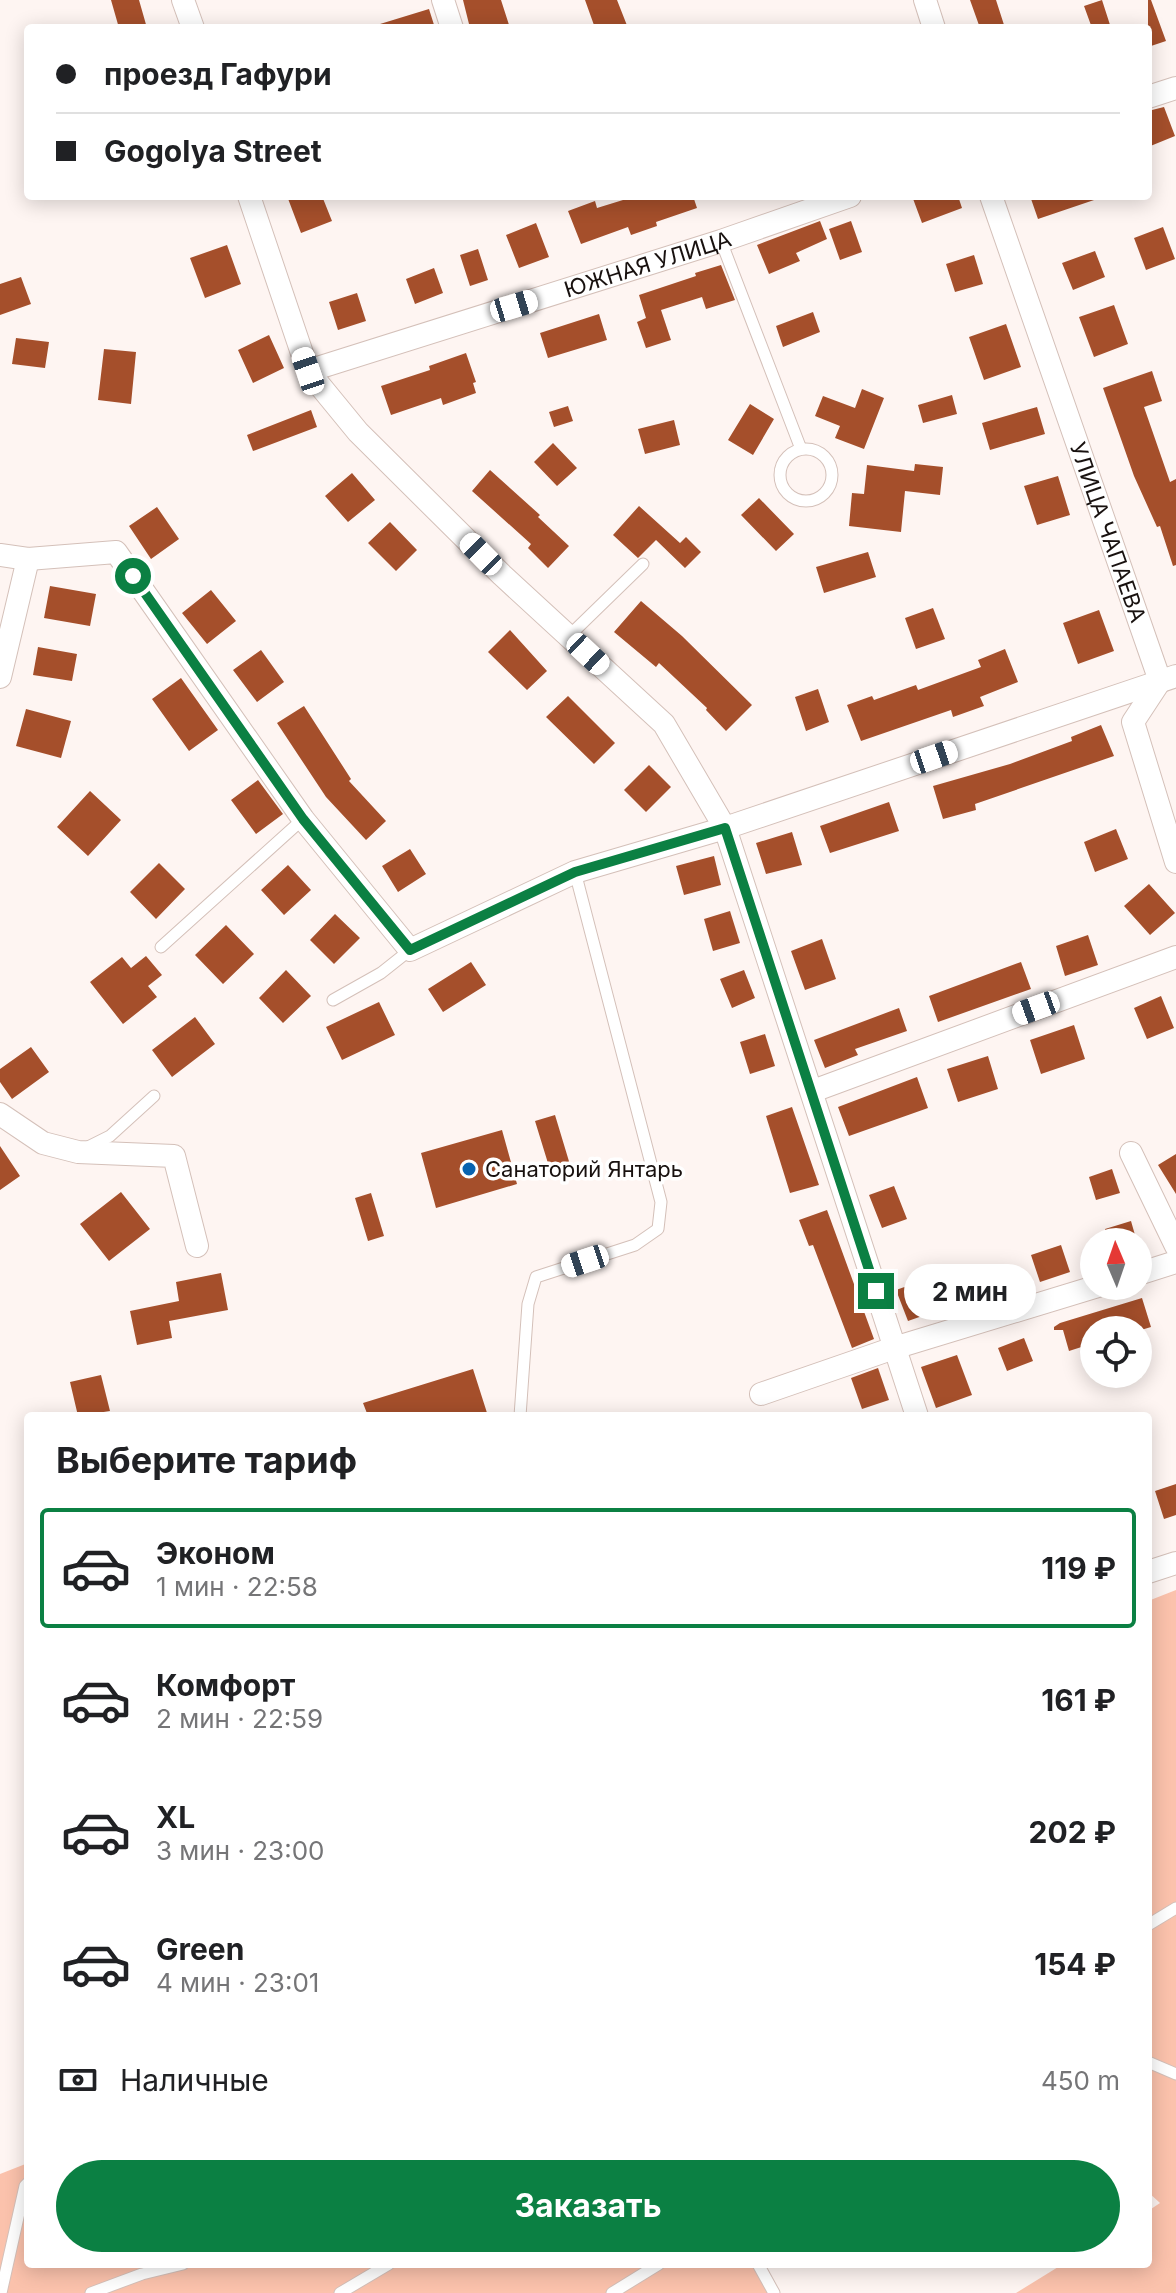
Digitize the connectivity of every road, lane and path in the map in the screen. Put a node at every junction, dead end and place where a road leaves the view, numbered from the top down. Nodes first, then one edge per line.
1 (183, 0) edge
2 (443, 0) edge
3 (925, 0) edge
4 (192, 24) edge
5 (451, 24) edge
6 (933, 24) edge
7 (1176, 88) edge
8 (1152, 96) edge
9 (250, 200) edge
10 (839, 200) edge
11 (992, 200) edge
12 (721, 241) junction
13 (308, 371) junction
14 (801, 449) junction
15 (0, 555) edge
16 (28, 559) junction
17 (643, 564) dead end
18 (569, 636) junction
19 (0, 677) edge
20 (1171, 680) edge
21 (303, 819) junction
22 (725, 828) junction
23 (1176, 862) edge
24 (575, 872) junction
25 (161, 947) dead end
26 (410, 950) junction
27 (1176, 957) edge
28 (333, 1000) dead end
29 (813, 1091) junction
30 (154, 1096) dead end
31 (0, 1114) edge
32 (78, 1152) junction
33 (1131, 1153) dead end
34 (197, 1246) dead end
35 (1176, 1246) edge
36 (1176, 1262) edge
37 (1152, 1270) edge
38 (1080, 1291) edge
39 (894, 1348) junction
40 (761, 1394) dead end
41 (520, 1412) edge
42 (916, 1412) edge
43 (1176, 1563) edge
44 (1152, 1571) edge
45 (1176, 1908) edge
46 (1152, 1923) edge
47 (1152, 2064) edge
48 (1176, 2074) edge
49 (24, 2190) edge
50 (167, 2268) edge
51 (382, 2268) edge
52 (653, 2268) edge
53 (760, 2268) edge
54 (1, 2293) edge
55 (91, 2293) edge
56 (340, 2293) edge
57 (612, 2293) edge
58 (774, 2293) edge

1 - 4 street
2 - 5 street
3 - 6 street
7 - 8 street
9 - 13 street
10 - 12 street, ЮЖНАЯ УЛИЦА
11 - 20 street, УЛИЦА ЧАПАЕВА
12 - 13 street, ЮЖНАЯ УЛИЦА
12 - 14 lane
13 - 18 street
14 - 14 lane
15 - 16 street
16 - 19 street
16 - 21 street
17 - 18 lane
18 - 22 street
20 - 22 street
20 - 23 street
21 - 25 lane
21 - 26 street
22 - 24 street
22 - 29 street
24 - 26 street
24 - 41 lane
26 - 28 lane
27 - 29 street
29 - 39 street
30 - 32 lane
31 - 32 street
32 - 34 street
33 - 35 street
36 - 37 street
38 - 39 street
39 - 40 street
39 - 42 street
43 - 44 street
45 - 46 lane
47 - 48 lane
49 - 54 lane
50 - 55 lane
51 - 56 lane
52 - 57 lane
53 - 58 lane

